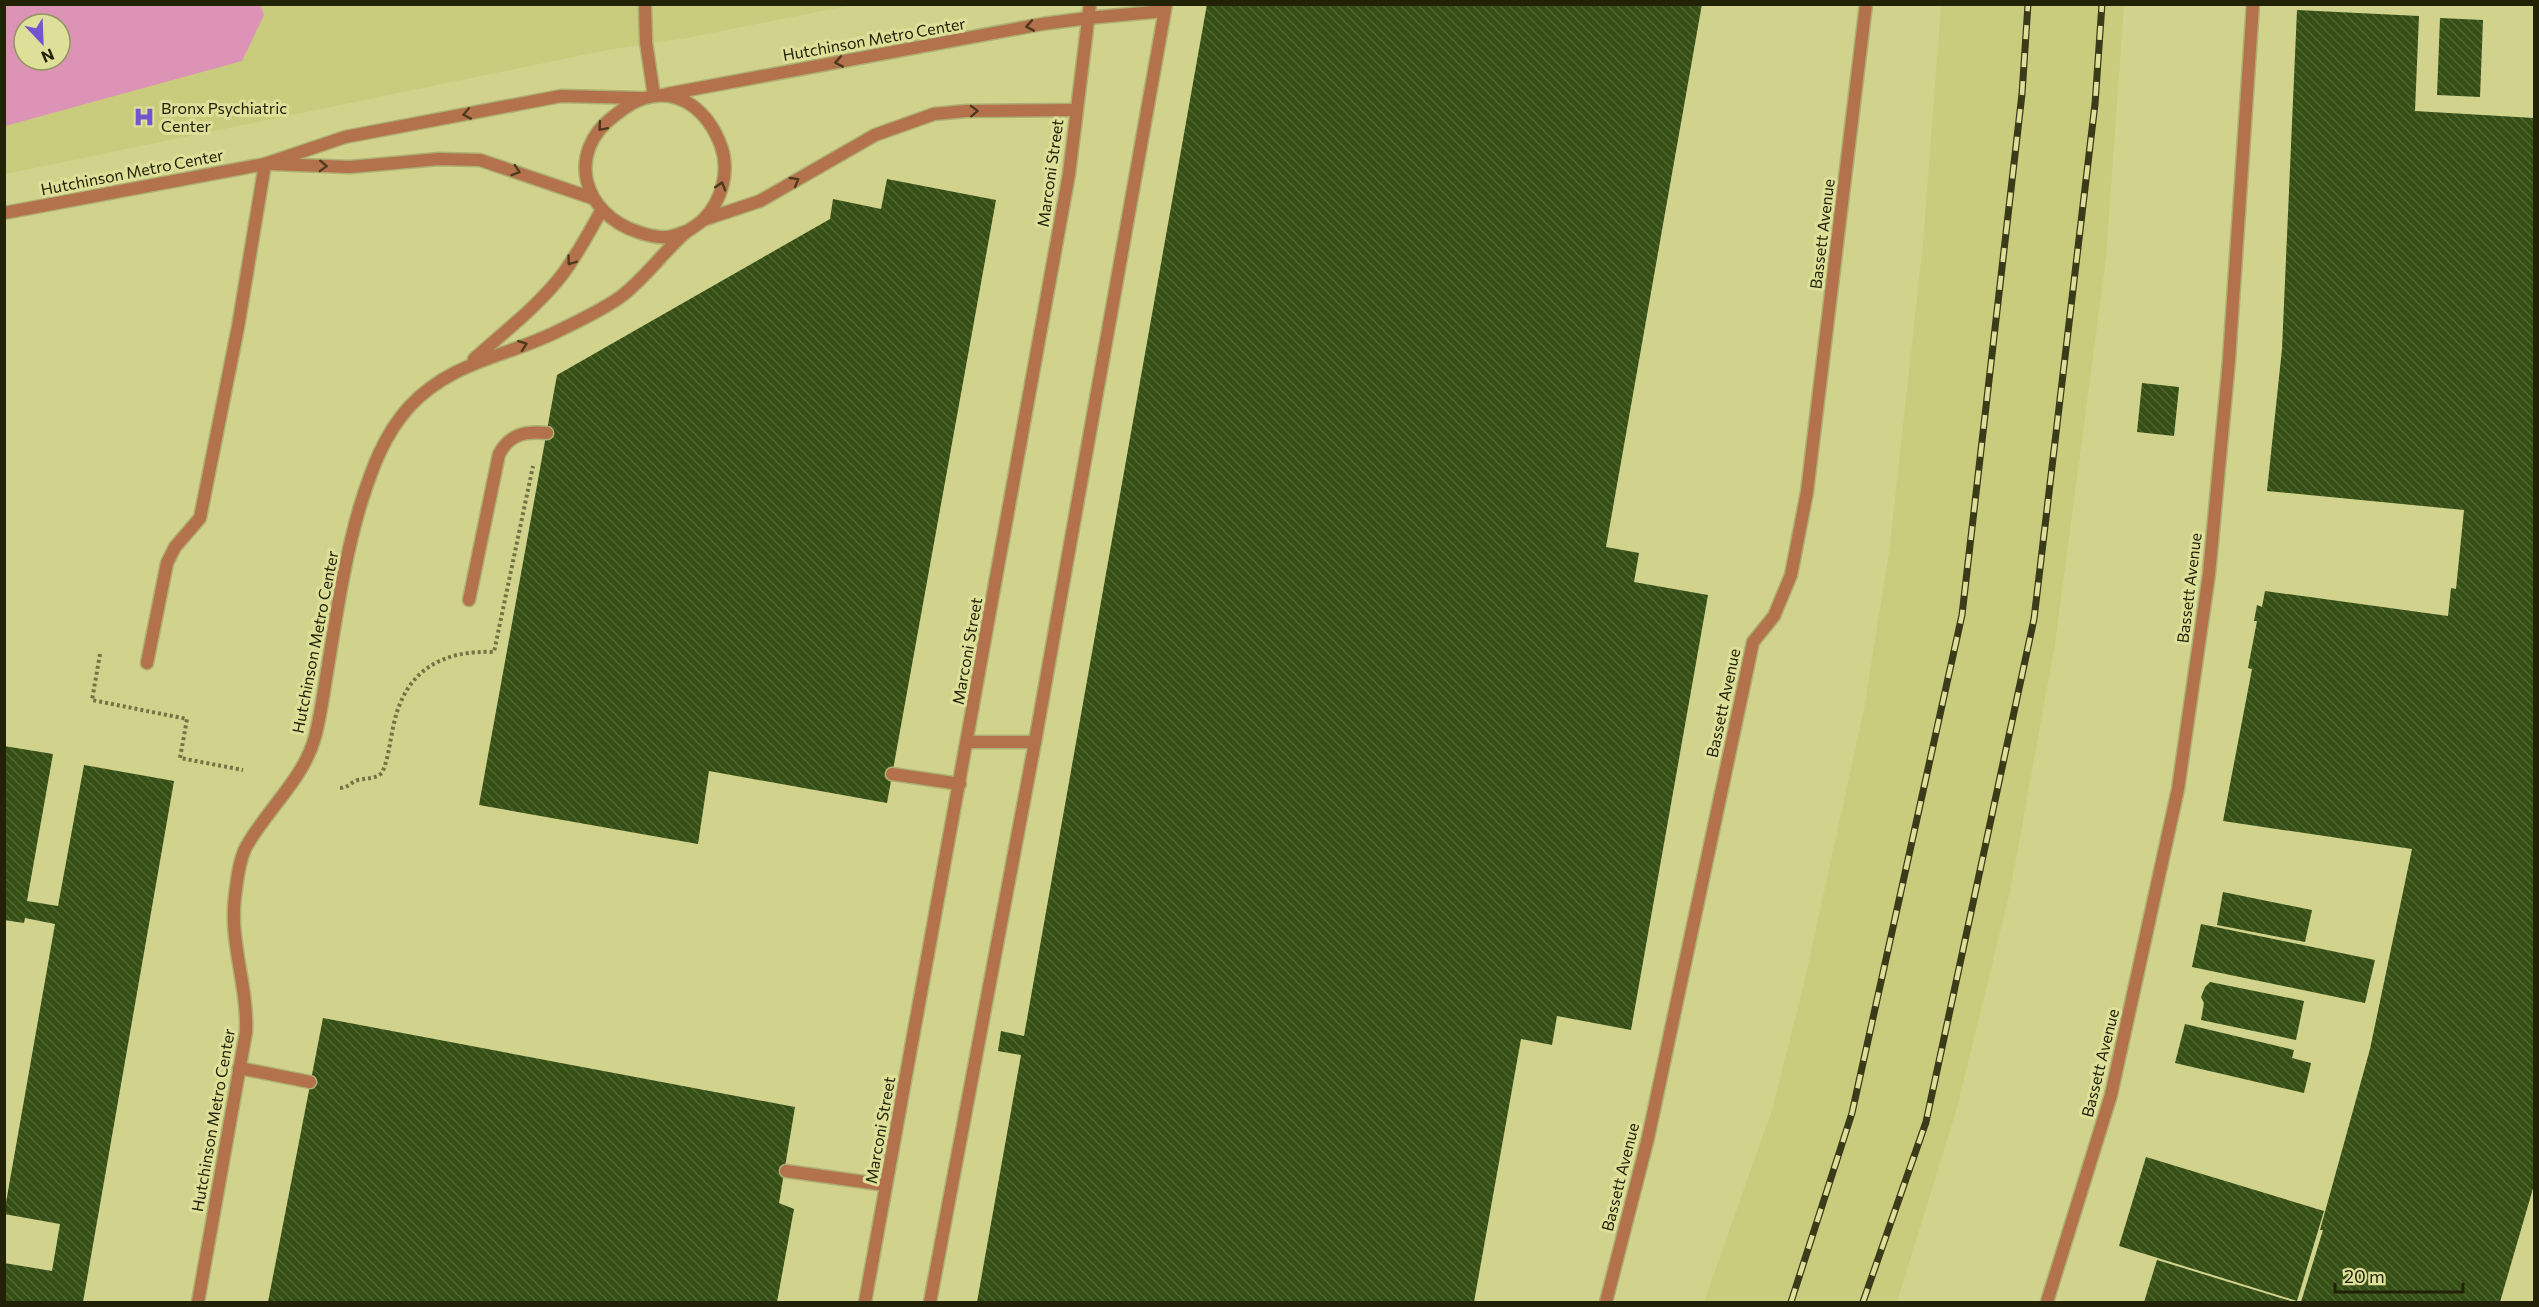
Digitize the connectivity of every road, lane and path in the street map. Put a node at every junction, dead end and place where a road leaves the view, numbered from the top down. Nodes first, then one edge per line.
1 (645, 4) edge
2 (1090, 4) edge
3 (1866, 4) edge
4 (2253, 4) edge
5 (1165, 8) edge
6 (1088, 18) junction
7 (655, 96) junction
8 (1076, 110) junction
9 (265, 164) junction
10 (592, 198) junction
11 (601, 211) junction
12 (4, 213) edge
13 (703, 220) junction
14 (687, 231) junction
15 (468, 364) junction
16 (547, 433) dead end
17 (469, 600) dead end
18 (100, 654) dead end
19 (147, 663) dead end
20 (967, 742) junction
21 (1035, 742) junction
22 (386, 765) dead end
23 (243, 770) dead end
24 (892, 774) dead end
25 (960, 784) junction
26 (340, 788) dead end
27 (239, 1068) junction
28 (310, 1082) dead end
29 (786, 1171) dead end
30 (886, 1185) junction
31 (198, 1302) edge
32 (865, 1302) edge
33 (930, 1302) edge
34 (1606, 1302) edge
35 (2047, 1302) edge

1 - 7 street
2 - 6 street, Marconi Street
3 - 34 street, Bassett Avenue
4 - 35 street, Bassett Avenue
5 - 6 street, Hutchinson Metro Center
5 - 21 street
6 -> 7 street, Hutchinson Metro Center
6 - 8 street, Marconi Street
7 -> 9 street, Hutchinson Metro Center
7 -> 10 street, Hutchinson Metro Center
13 -> 7 street, Hutchinson Metro Center
13 -> 8 street, Hutchinson Metro Center
8 - 20 street, Marconi Street
9 -> 10 street, Hutchinson Metro Center
9 - 12 street, Hutchinson Metro Center
9 - 19 street
10 - 11 street, Hutchinson Metro Center
11 - 14 street, Hutchinson Metro Center
11 -> 15 street, Hutchinson Metro Center
13 - 14 street, Hutchinson Metro Center
15 -> 14 street, Hutchinson Metro Center
15 - 27 street, Hutchinson Metro Center
16 - 17 street
18 - 23 path
20 - 21 street
20 - 25 street, Marconi Street
21 - 33 street
22 - 26 path
24 - 25 street
25 - 30 street, Marconi Street
27 - 28 street
27 - 31 street, Hutchinson Metro Center
29 - 30 street
30 - 32 street, Marconi Street

